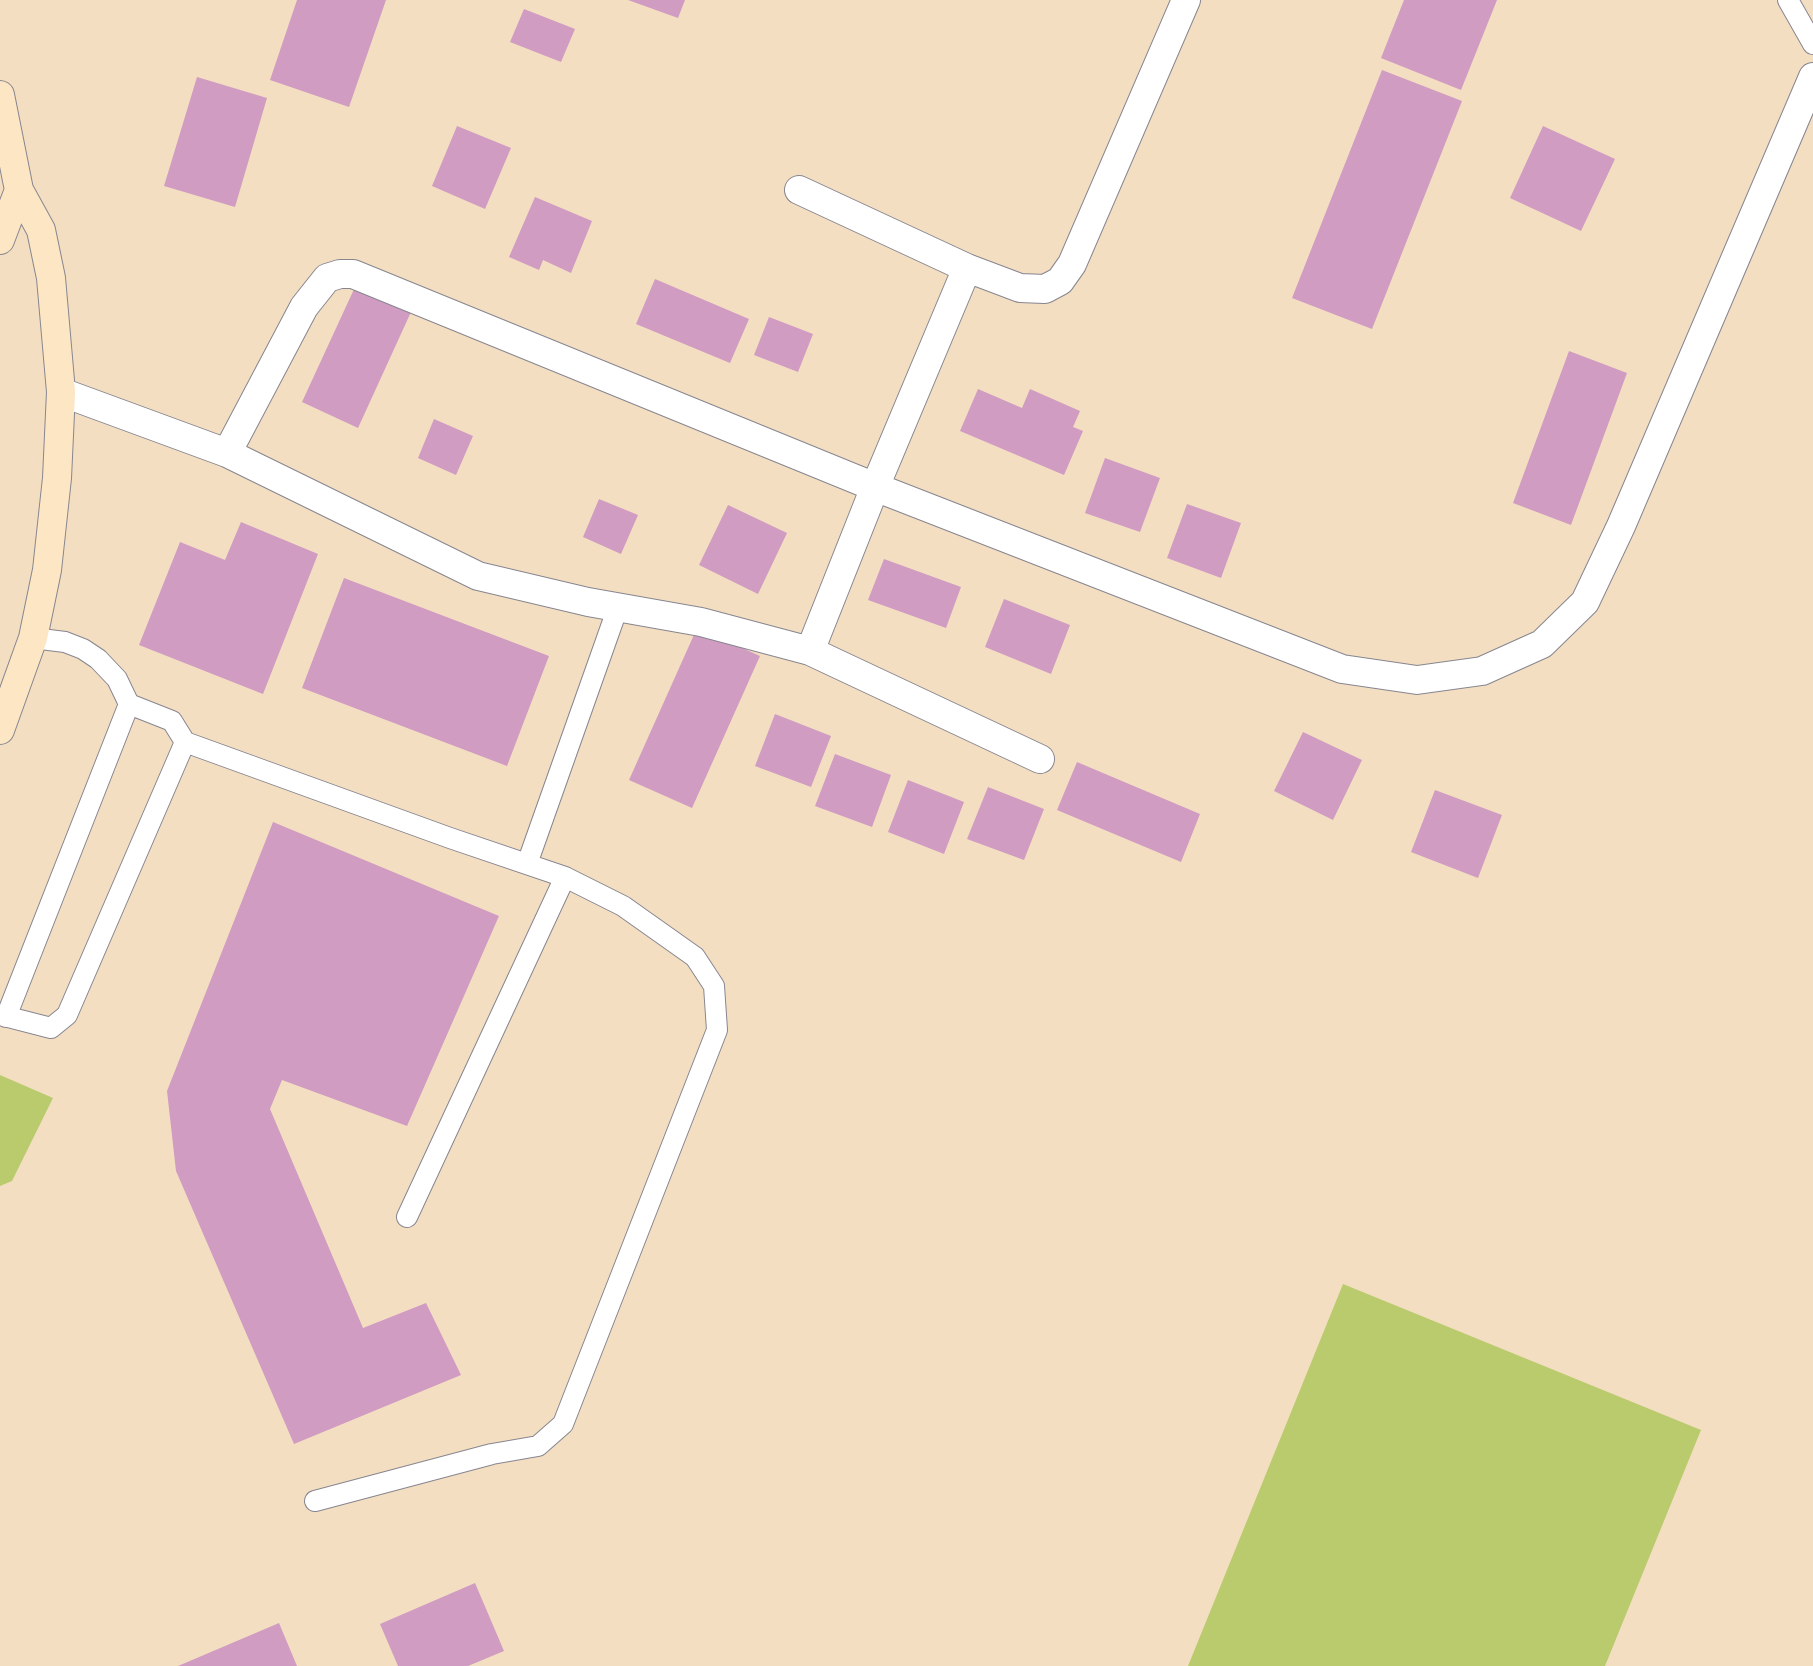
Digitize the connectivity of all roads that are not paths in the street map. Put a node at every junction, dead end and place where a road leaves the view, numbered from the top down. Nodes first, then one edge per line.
1 (1186, 0) edge
2 (1788, 0) edge
3 (1813, 44) edge
4 (1813, 76) edge
5 (0, 95) edge
6 (7, 164) edge
7 (19, 190) junction
8 (799, 190) dead end
9 (0, 240) edge
10 (967, 268) junction
11 (61, 392) junction
12 (227, 453) junction
13 (875, 487) junction
14 (618, 607) junction
15 (33, 638) junction
16 (810, 651) junction
17 (129, 704) junction
18 (0, 730) edge
19 (185, 742) junction
20 (1040, 759) dead end
21 (527, 864) junction
22 (565, 877) junction
23 (3, 1016) edge
24 (407, 1217) dead end
25 (315, 1501) dead end

1 - 10 street
2 - 3 lane
4 - 13 street
5 - 6 main road
6 - 7 main road
7 - 9 main road
7 - 11 main road
8 - 10 street
10 - 13 street
11 - 12 street
11 - 15 main road
12 - 13 street
12 - 14 street
13 - 16 street
14 - 16 street
14 - 21 lane
15 - 17 lane
15 - 18 main road
16 - 20 street
17 - 19 lane
17 - 23 lane
19 - 21 lane
19 - 23 lane
21 - 22 lane
22 - 24 lane
22 - 25 lane

